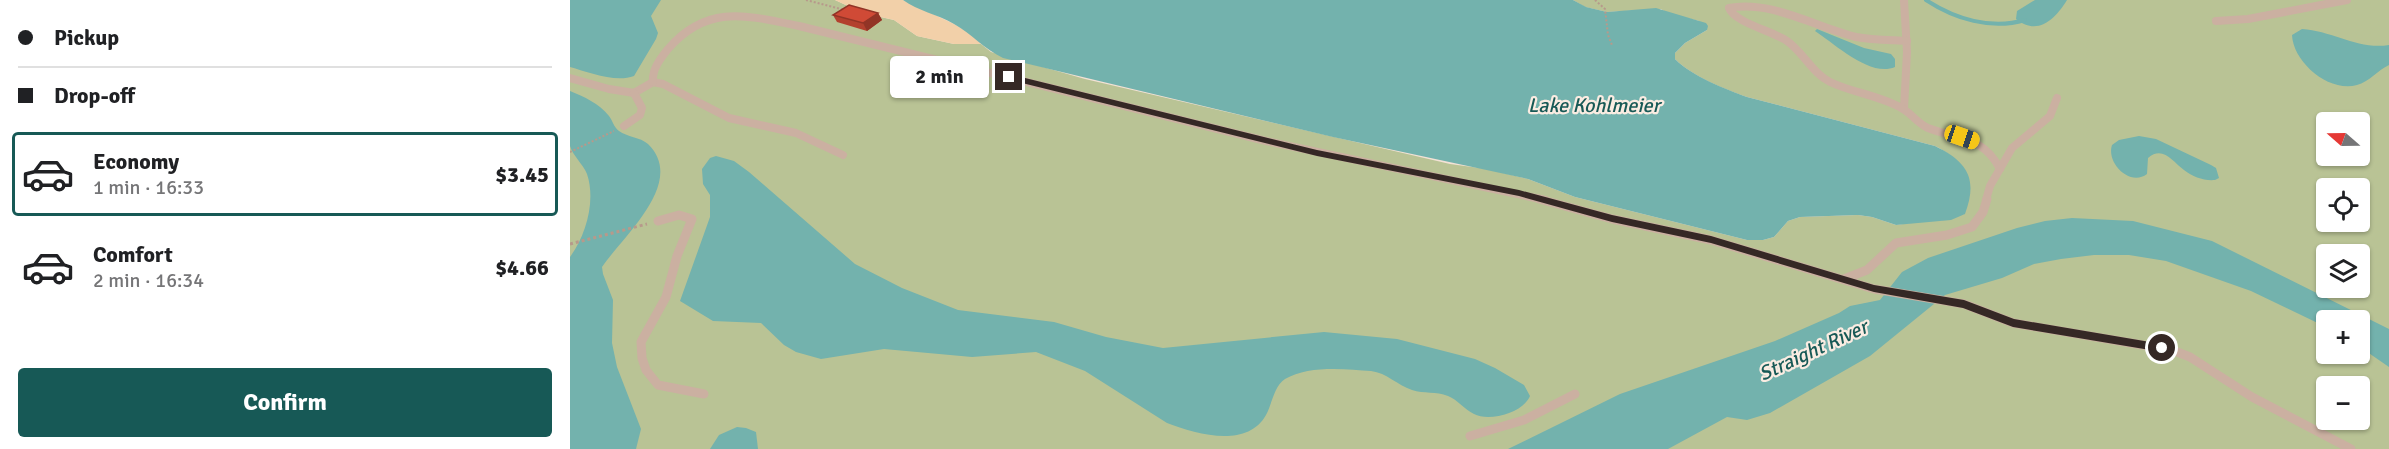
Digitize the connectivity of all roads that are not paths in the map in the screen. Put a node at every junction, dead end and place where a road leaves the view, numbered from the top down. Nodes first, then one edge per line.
1 (1904, 0) edge
2 (2347, 0) edge
3 (2216, 21) dead end
4 (1907, 40) junction
5 (570, 78) edge
6 (654, 82) junction
7 (634, 93) junction
8 (2057, 98) dead end
9 (1904, 109) junction
10 (624, 126) road end
11 (843, 155) dead end
12 (2000, 169) junction
13 (658, 221) road end
14 (1843, 279) junction
15 (704, 394) dead end
16 (1575, 394) dead end
17 (1470, 436) dead end
18 (2351, 449) edge

1 - 4 lane
2 - 3 lane
4 - 9 lane
4 - 9 lane
5 - 7 lane
6 - 7 lane
6 - 11 lane
6 - 14 lane
7 - 10 lane
8 - 12 lane
9 - 12 lane
12 - 14 lane
13 - 15 lane
14 - 18 lane
16 - 17 lane

